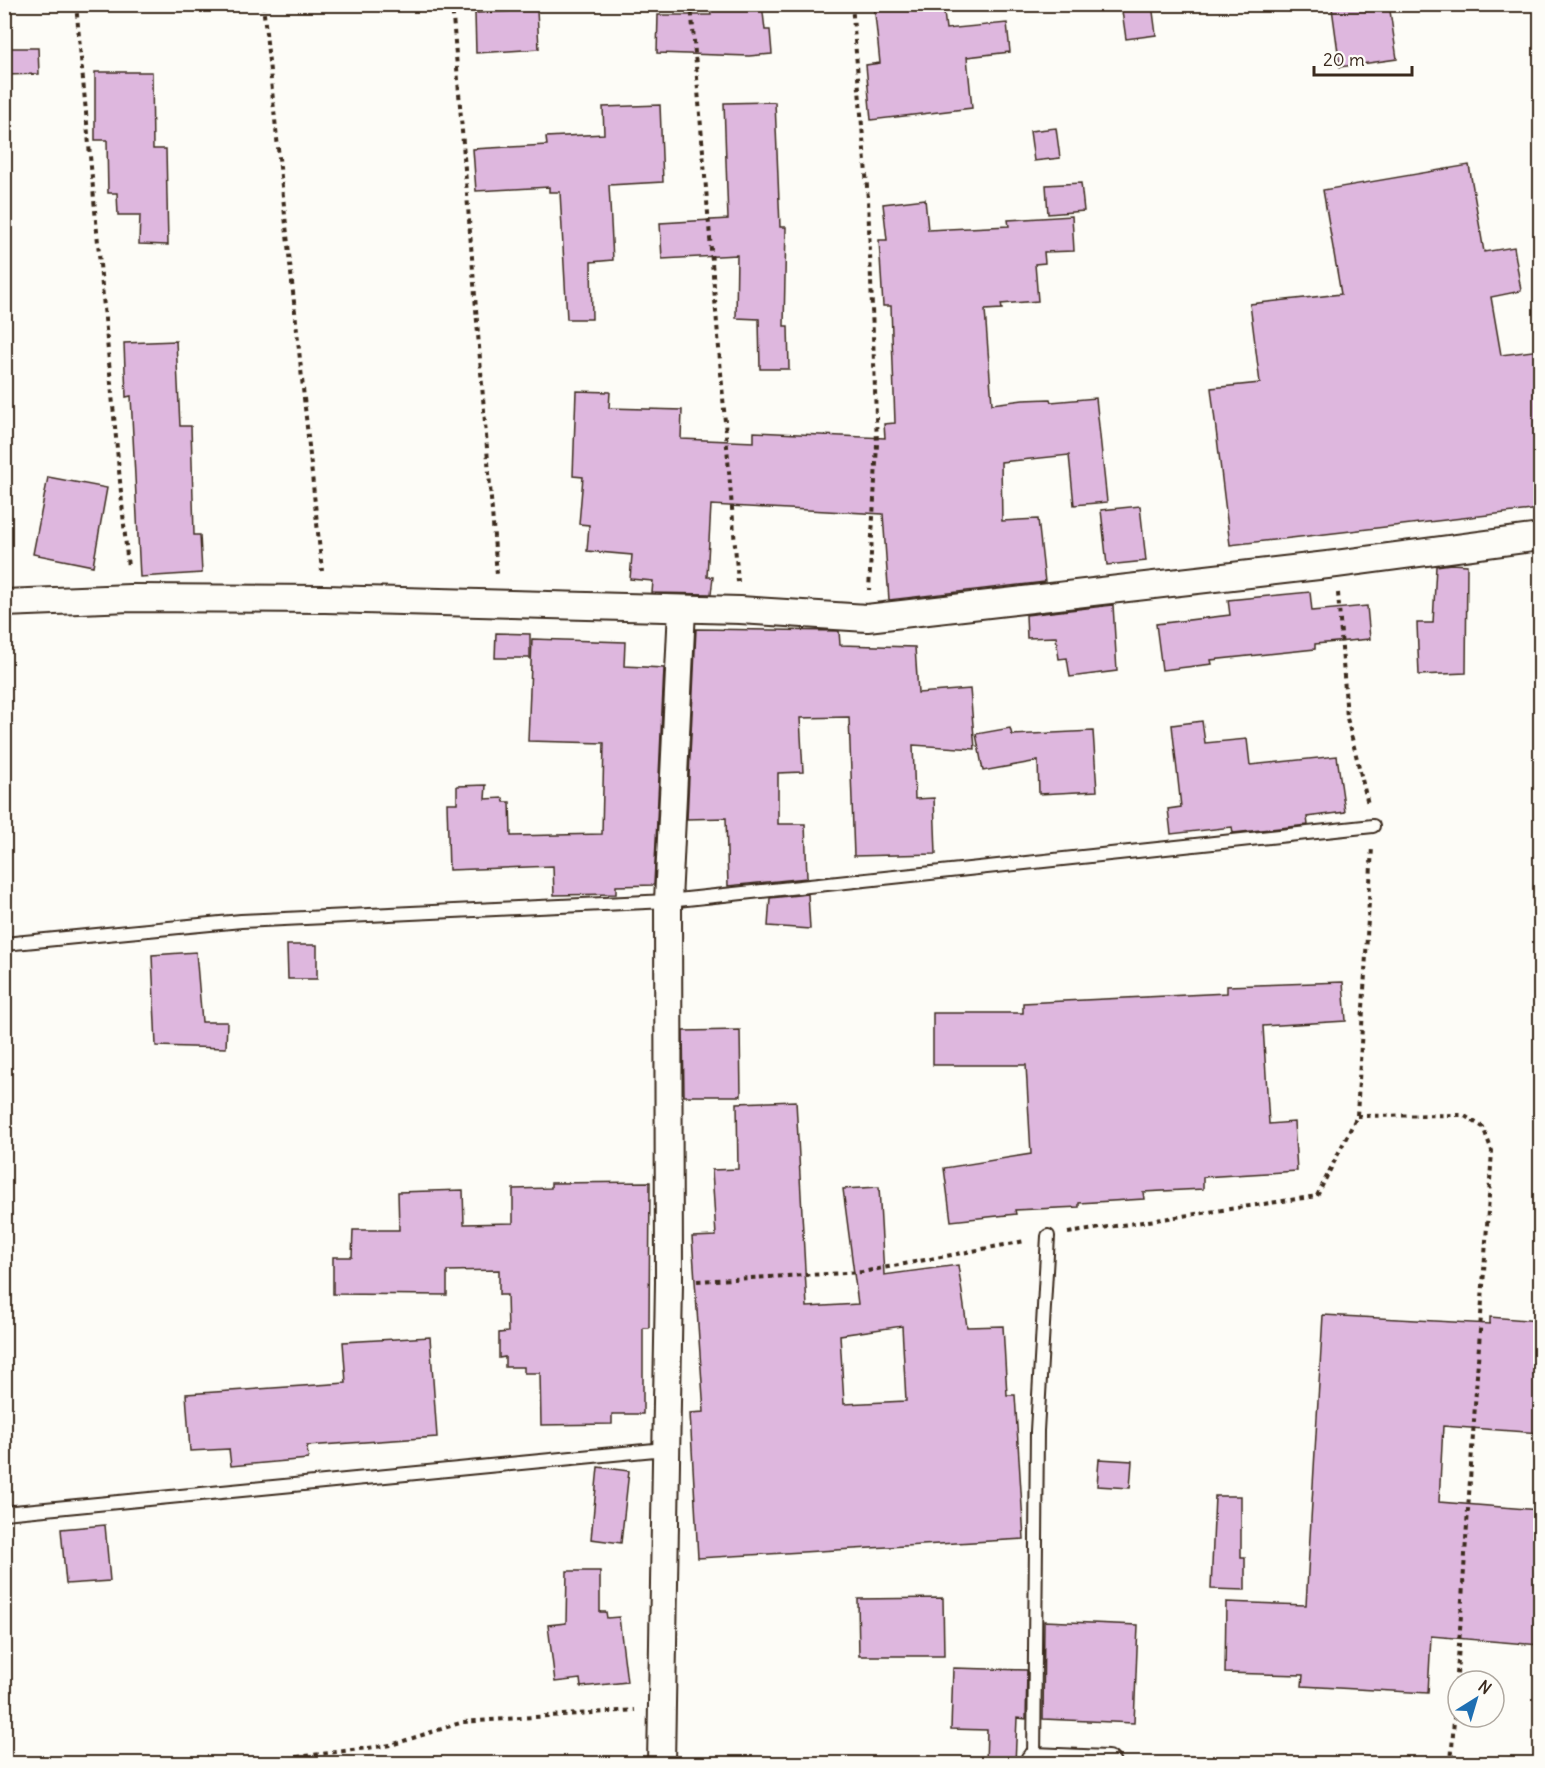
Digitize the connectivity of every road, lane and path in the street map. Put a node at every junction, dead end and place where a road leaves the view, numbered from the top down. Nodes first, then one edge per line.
1 (76, 4) edge
2 (262, 4) edge
3 (452, 4) edge
4 (691, 4) edge
5 (852, 4) edge
6 (1540, 537) edge
7 (1336, 564) junction
8 (130, 598) junction
9 (325, 599) junction
10 (4, 603) edge
11 (500, 603) junction
12 (682, 609) junction
13 (740, 610) junction
14 (867, 618) junction
15 (1373, 826) junction
16 (668, 902) junction
17 (4, 944) edge
18 (1357, 1116) junction
19 (1048, 1236) junction
20 (669, 1282) junction
21 (665, 1449) junction
22 (4, 1513) edge
23 (660, 1708) junction
24 (286, 1761) edge
25 (1034, 1762) edge
26 (243, 1764) edge
27 (660, 1764) edge
28 (1107, 1764) edge
29 (1451, 1764) edge

1 - 8 path
2 - 9 path
3 - 11 path
4 - 13 path
5 - 14 path
6 - 7 street
7 - 14 street
7 - 15 path
8 - 9 street
8 - 10 street
9 - 11 street
11 - 12 street
12 - 13 street
12 - 16 street
13 - 14 street
15 - 16 lane
15 - 18 path
16 - 17 lane
16 - 20 street
18 - 19 path
18 - 29 path
19 - 20 path
19 - 25 lane
20 - 21 street
21 - 22 lane
21 - 23 street
23 - 24 path
23 - 27 street
24 - 26 path
25 - 28 street

